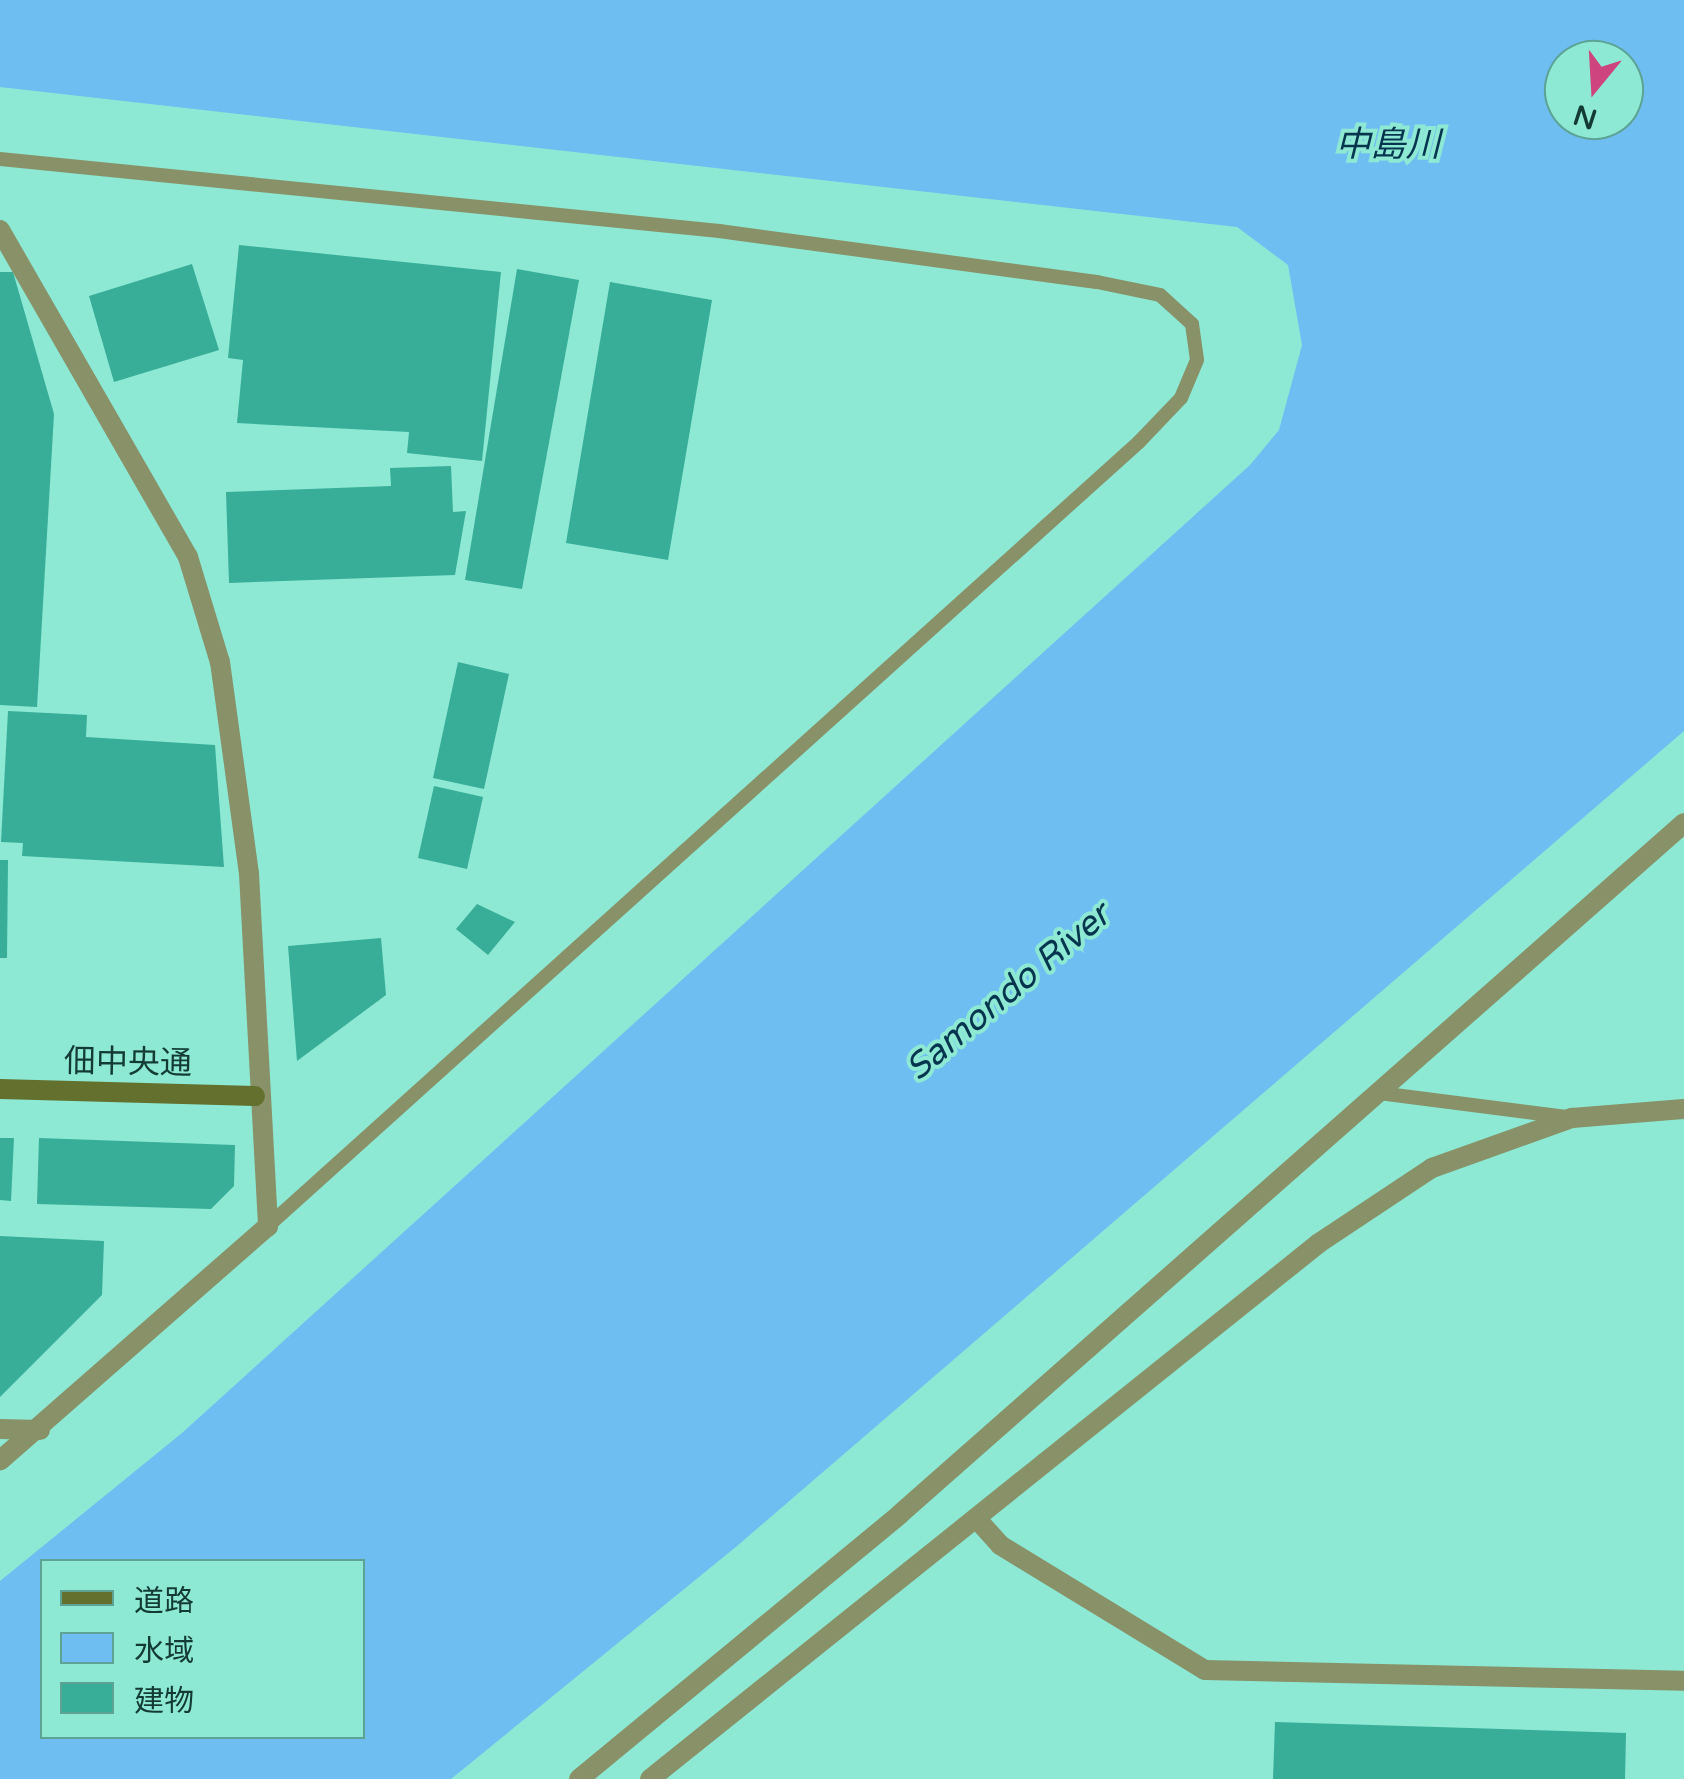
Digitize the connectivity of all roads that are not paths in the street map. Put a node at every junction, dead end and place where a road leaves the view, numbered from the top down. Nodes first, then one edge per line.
1 (0, 159) edge
2 (0, 230) edge
3 (1684, 823) edge
4 (0, 1090) edge
5 (1378, 1093) junction
6 (254, 1096) junction
7 (1684, 1109) edge
8 (1572, 1118) junction
9 (268, 1226) junction
10 (0, 1429) edge
11 (40, 1430) junction
12 (0, 1461) edge
13 (976, 1518) junction
14 (1684, 1681) edge
15 (579, 1779) edge
16 (650, 1779) edge

1 - 9 lane
2 - 6 street
3 - 5 street
4 - 6 street, 佃中央通
5 - 8 lane
5 - 15 street
6 - 9 street
7 - 8 street
8 - 13 street
9 - 11 street
10 - 11 street
11 - 12 street
13 - 14 street
13 - 16 street

